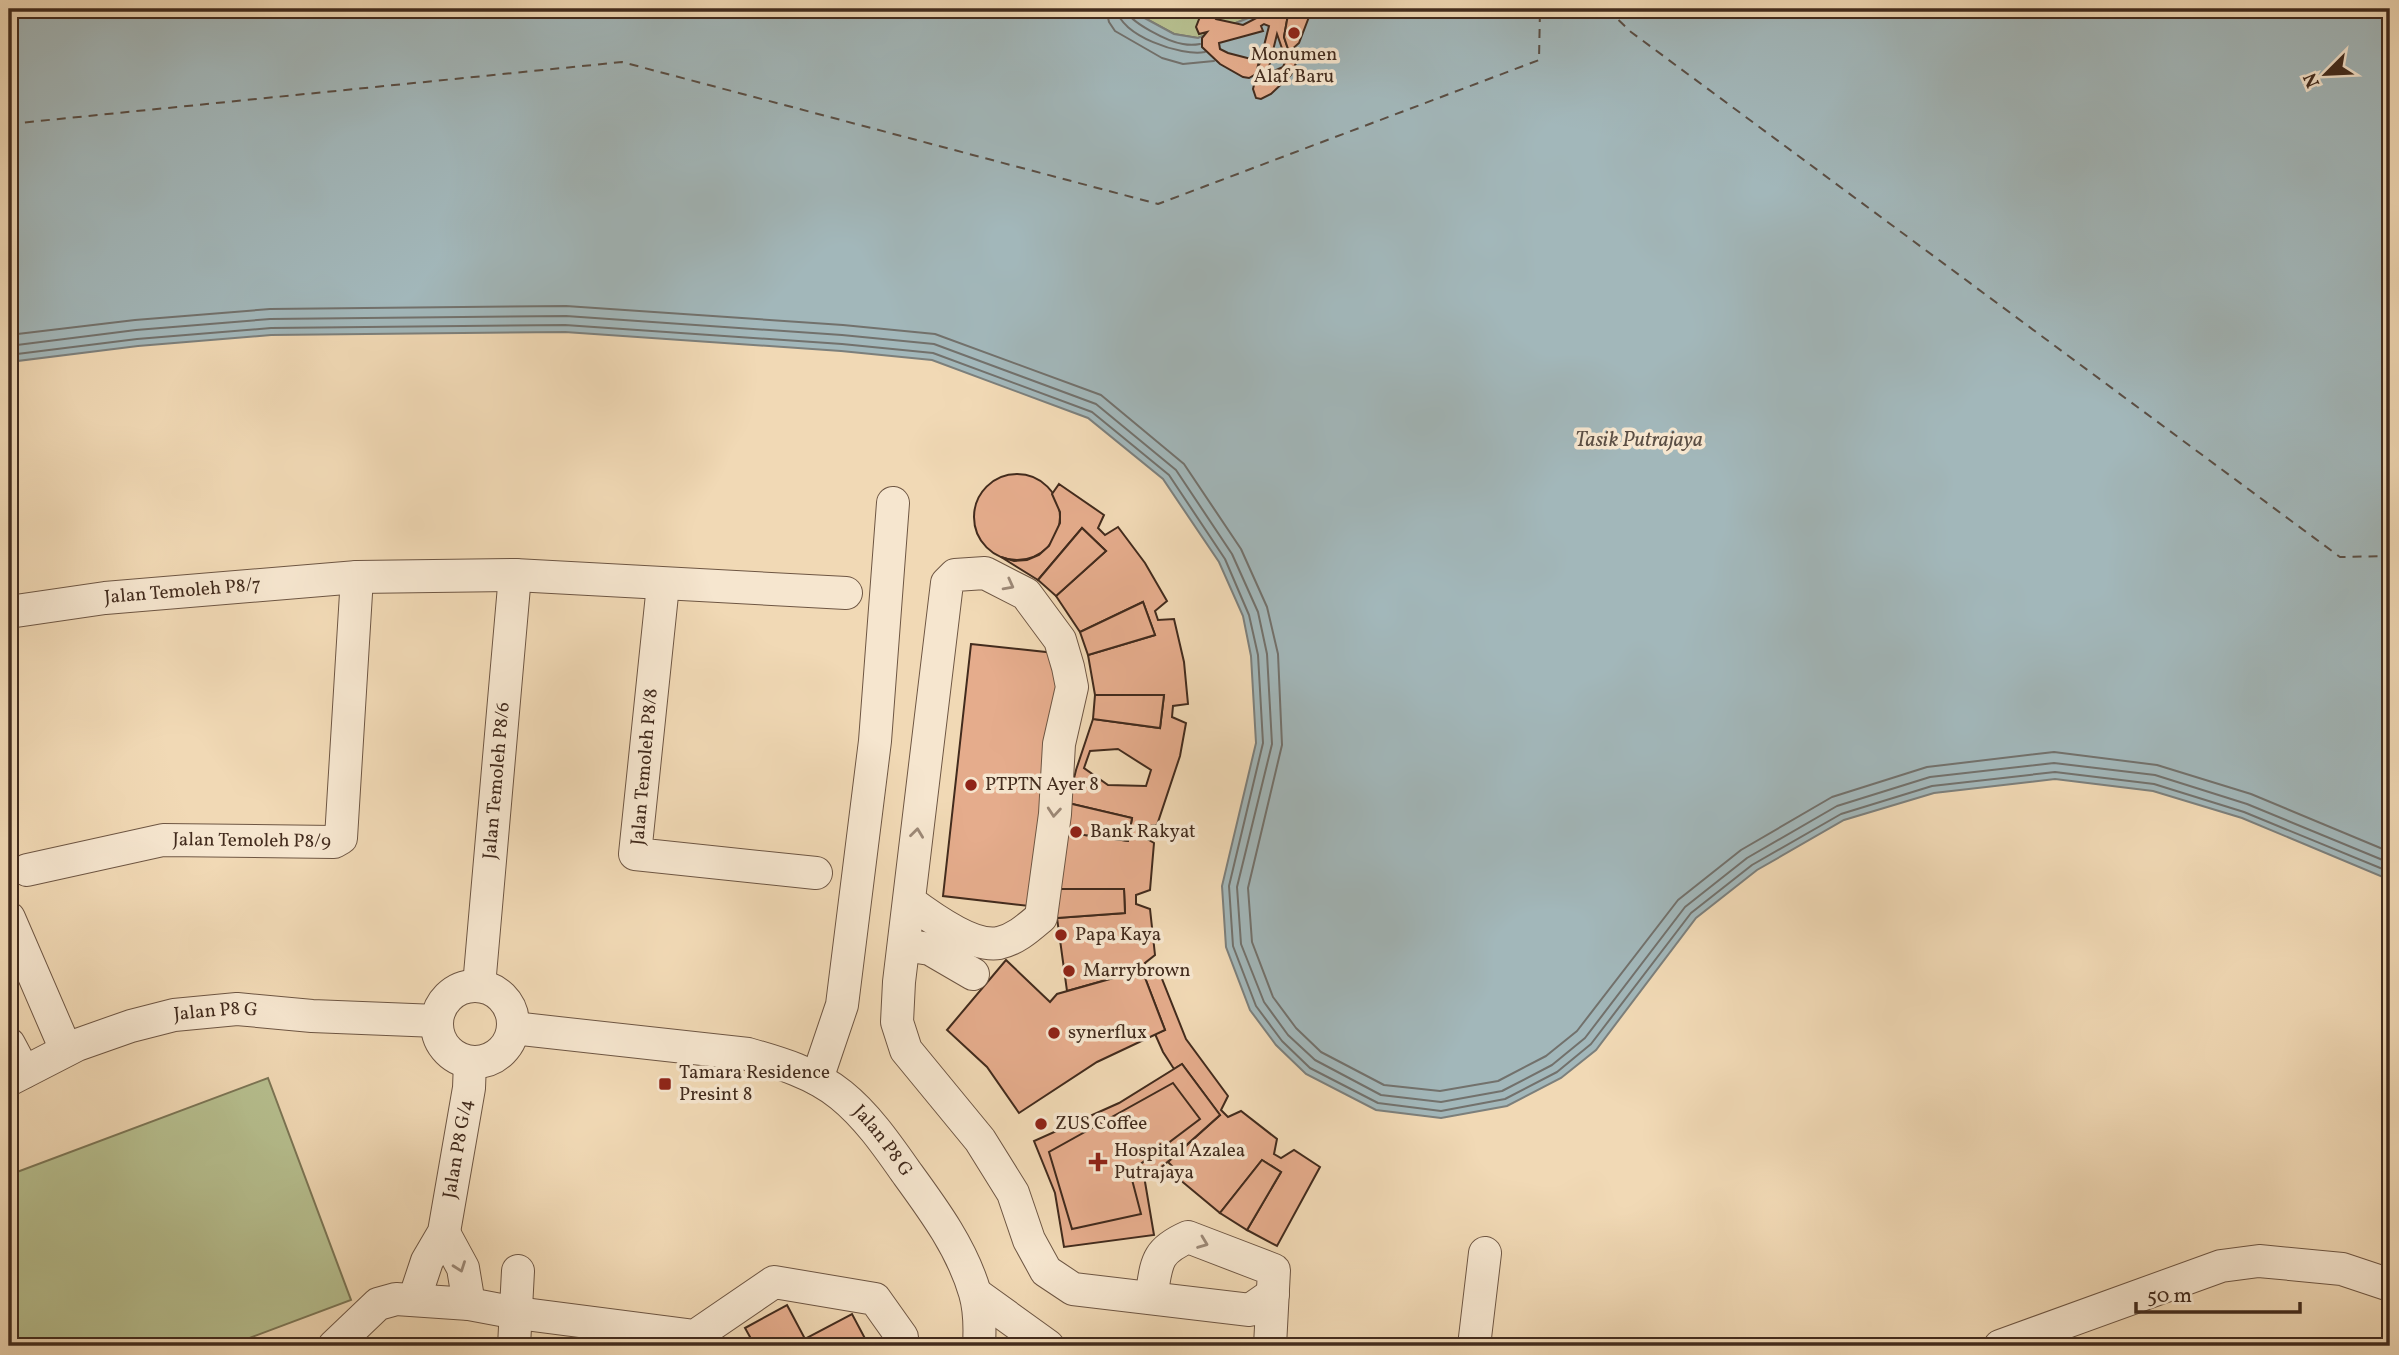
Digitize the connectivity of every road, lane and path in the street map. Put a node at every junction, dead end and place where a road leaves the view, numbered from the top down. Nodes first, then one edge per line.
1 (893, 503) dead end
2 (515, 575) junction
3 (357, 577) junction
4 (663, 585) junction
5 (846, 593) dead end
6 (9, 612) edge
7 (875, 741) junction
8 (927, 746) junction
9 (27, 870) dead end
10 (816, 873) dead end
11 (909, 901) junction
12 (9, 918) edge
13 (902, 956) junction
14 (970, 981) dead end
15 (479, 986) junction
16 (437, 1021) junction
17 (513, 1028) junction
18 (9, 1044) edge
19 (66, 1050) junction
20 (470, 1062) junction
21 (16, 1076) edge
22 (817, 1079) junction
23 (444, 1233) junction
24 (1485, 1253) dead end
25 (518, 1271) dead end
26 (2390, 1285) edge
27 (976, 1294) junction
28 (1151, 1298) junction
29 (414, 1300) junction
30 (1261, 1302) junction
31 (469, 1304) junction
32 (516, 1313) junction
33 (694, 1341) edge
34 (1270, 1344) edge
35 (334, 1346) edge
36 (514, 1346) edge
37 (902, 1346) edge
38 (979, 1346) edge
39 (1048, 1346) edge
40 (1474, 1346) edge
41 (2000, 1346) edge

1 - 7 street
2 - 3 street, Jalan Temoleh P8/7
2 - 4 street, Jalan Temoleh P8/7
2 - 15 street, Jalan Temoleh P8/6
3 - 6 street, Jalan Temoleh P8/7
3 - 9 street, Jalan Temoleh P8/9
4 - 5 street, Jalan Temoleh P8/7
4 - 10 street, Jalan Temoleh P8/8
7 - 8 street
7 - 22 street
11 -> 8 street
8 -> 11 street
11 - 13 street
12 - 19 street
13 - 14 street
13 - 28 street
15 - 16 street
15 - 17 street
16 - 19 street, Jalan P8 G
16 - 20 street
17 - 20 street
17 - 22 street, Jalan P8 G
18 - 21 street
19 - 21 street, Jalan P8 G
20 - 23 street, Jalan P8 G/4
22 - 27 street, Jalan P8 G
23 - 29 street
23 -> 31 street
24 - 40 street
25 - 32 street
26 - 41 street
27 - 38 street, Jalan P8 G
27 - 39 street
28 - 30 street
28 -> 30 street
29 - 31 street
29 - 35 street
30 - 34 street
31 - 32 street
32 - 33 street
32 - 36 street
33 - 37 street

